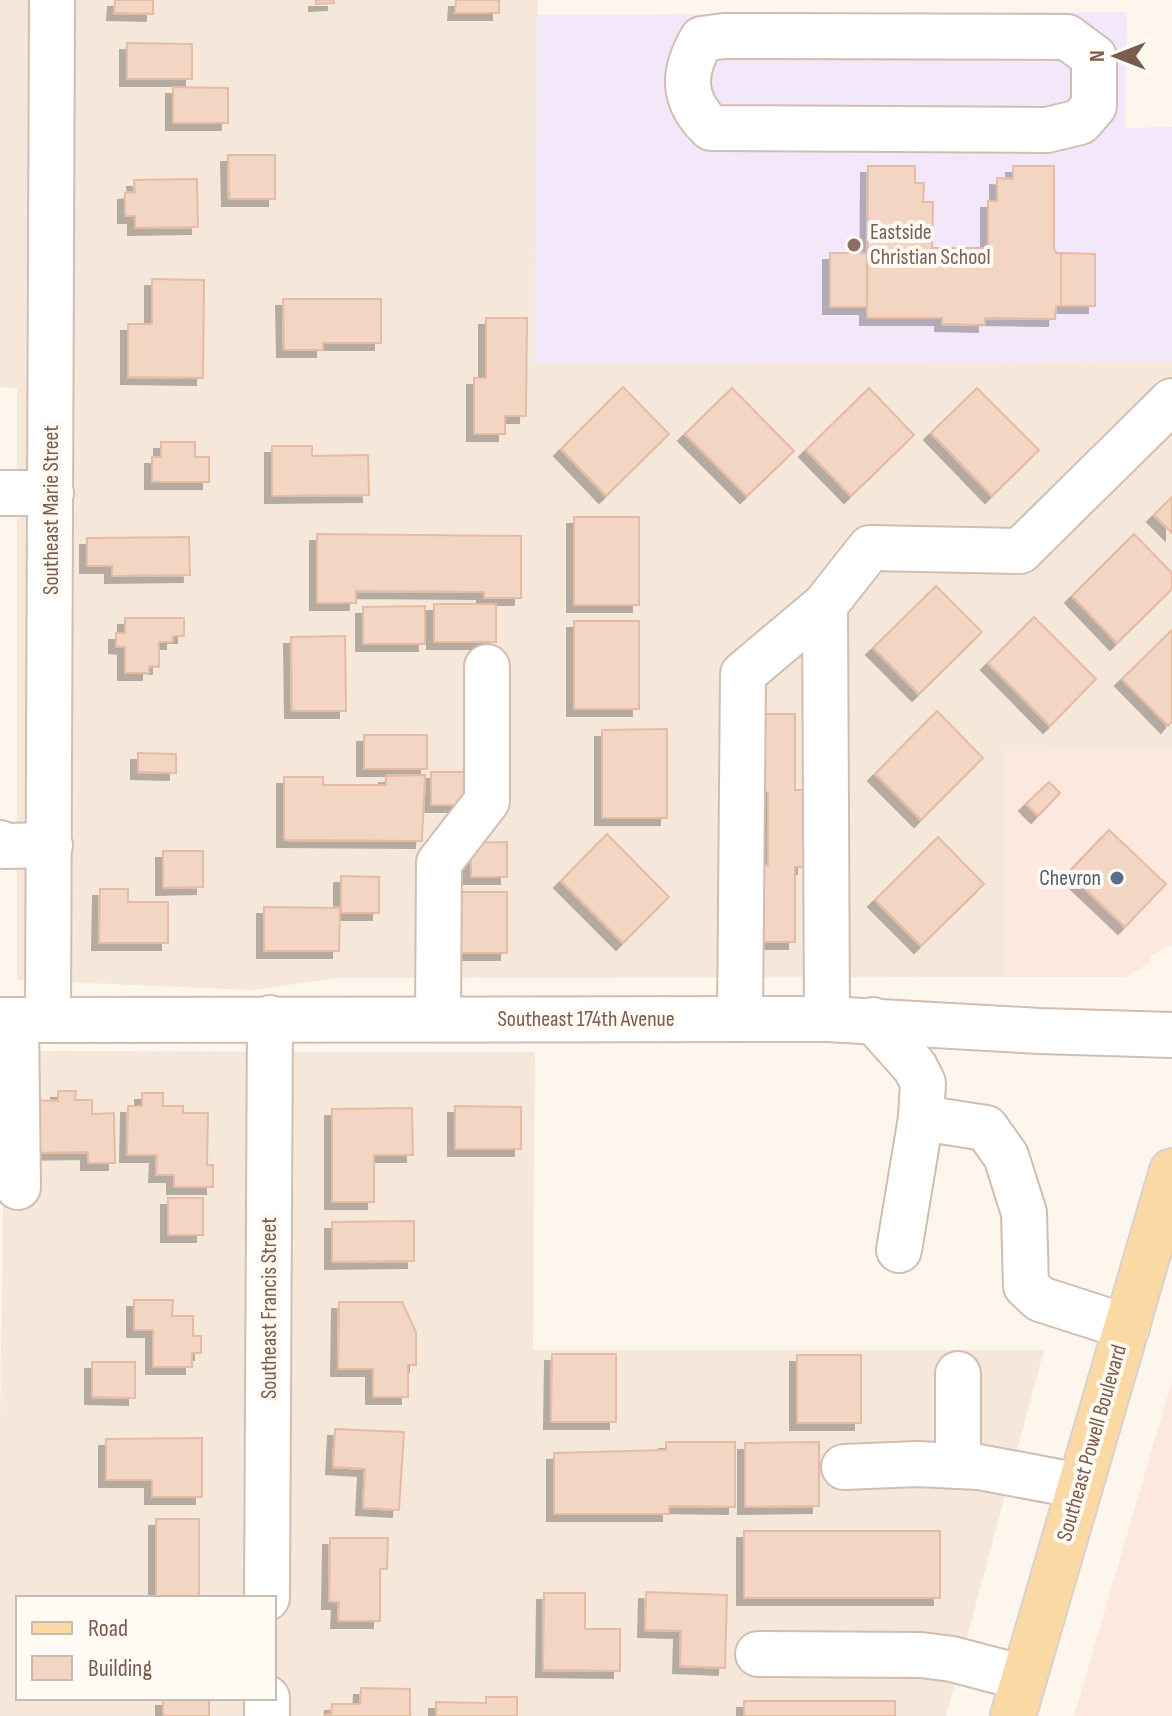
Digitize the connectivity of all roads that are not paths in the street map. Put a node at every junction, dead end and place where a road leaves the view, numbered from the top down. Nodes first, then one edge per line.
1 (52, 0) edge
2 (963, 18) edge
3 (1172, 401) edge
4 (0, 493) edge
5 (51, 493) junction
6 (825, 605) junction
7 (487, 667) dead end
8 (0, 843) edge
9 (50, 845) junction
10 (270, 1018) junction
11 (438, 1018) junction
12 (740, 1019) junction
13 (827, 1019) junction
14 (21, 1020) edge
15 (873, 1020) junction
16 (1172, 1035) edge
17 (921, 1118) junction
18 (1172, 1171) edge
19 (18, 1187) dead end
20 (899, 1250) dead end
21 (1127, 1327) junction
22 (958, 1374) dead end
23 (958, 1466) junction
24 (844, 1467) dead end
25 (1080, 1486) junction
26 (267, 1596) edge
27 (758, 1654) dead end
28 (1018, 1697) edge

1 - 5 street, Southeast Marie Street
2 - 2 street
3 - 6 street
4 - 5 street
5 - 9 street, Southeast Marie Street
6 - 12 street
6 - 13 street
7 - 11 street
8 - 9 street
9 - 14 street, Southeast Marie Street
10 - 11 street, Southeast 174th Avenue
10 - 14 street, Southeast 174th Avenue
10 - 26 street, Southeast Francis Street
11 - 12 street, Southeast 174th Avenue
12 - 13 street, Southeast 174th Avenue
13 - 15 street, Southeast 174th Avenue
14 - 19 street, Southeast Marie Street
15 - 16 street, Southeast 174th Avenue
15 - 17 street
17 - 20 street
17 - 21 street
18 - 21 main road, Southeast Powell Boulevard
21 - 25 main road, Southeast Powell Boulevard
22 - 23 street
23 - 24 street
23 - 25 street
25 - 28 main road, Southeast Powell Boulevard
27 - 28 street

